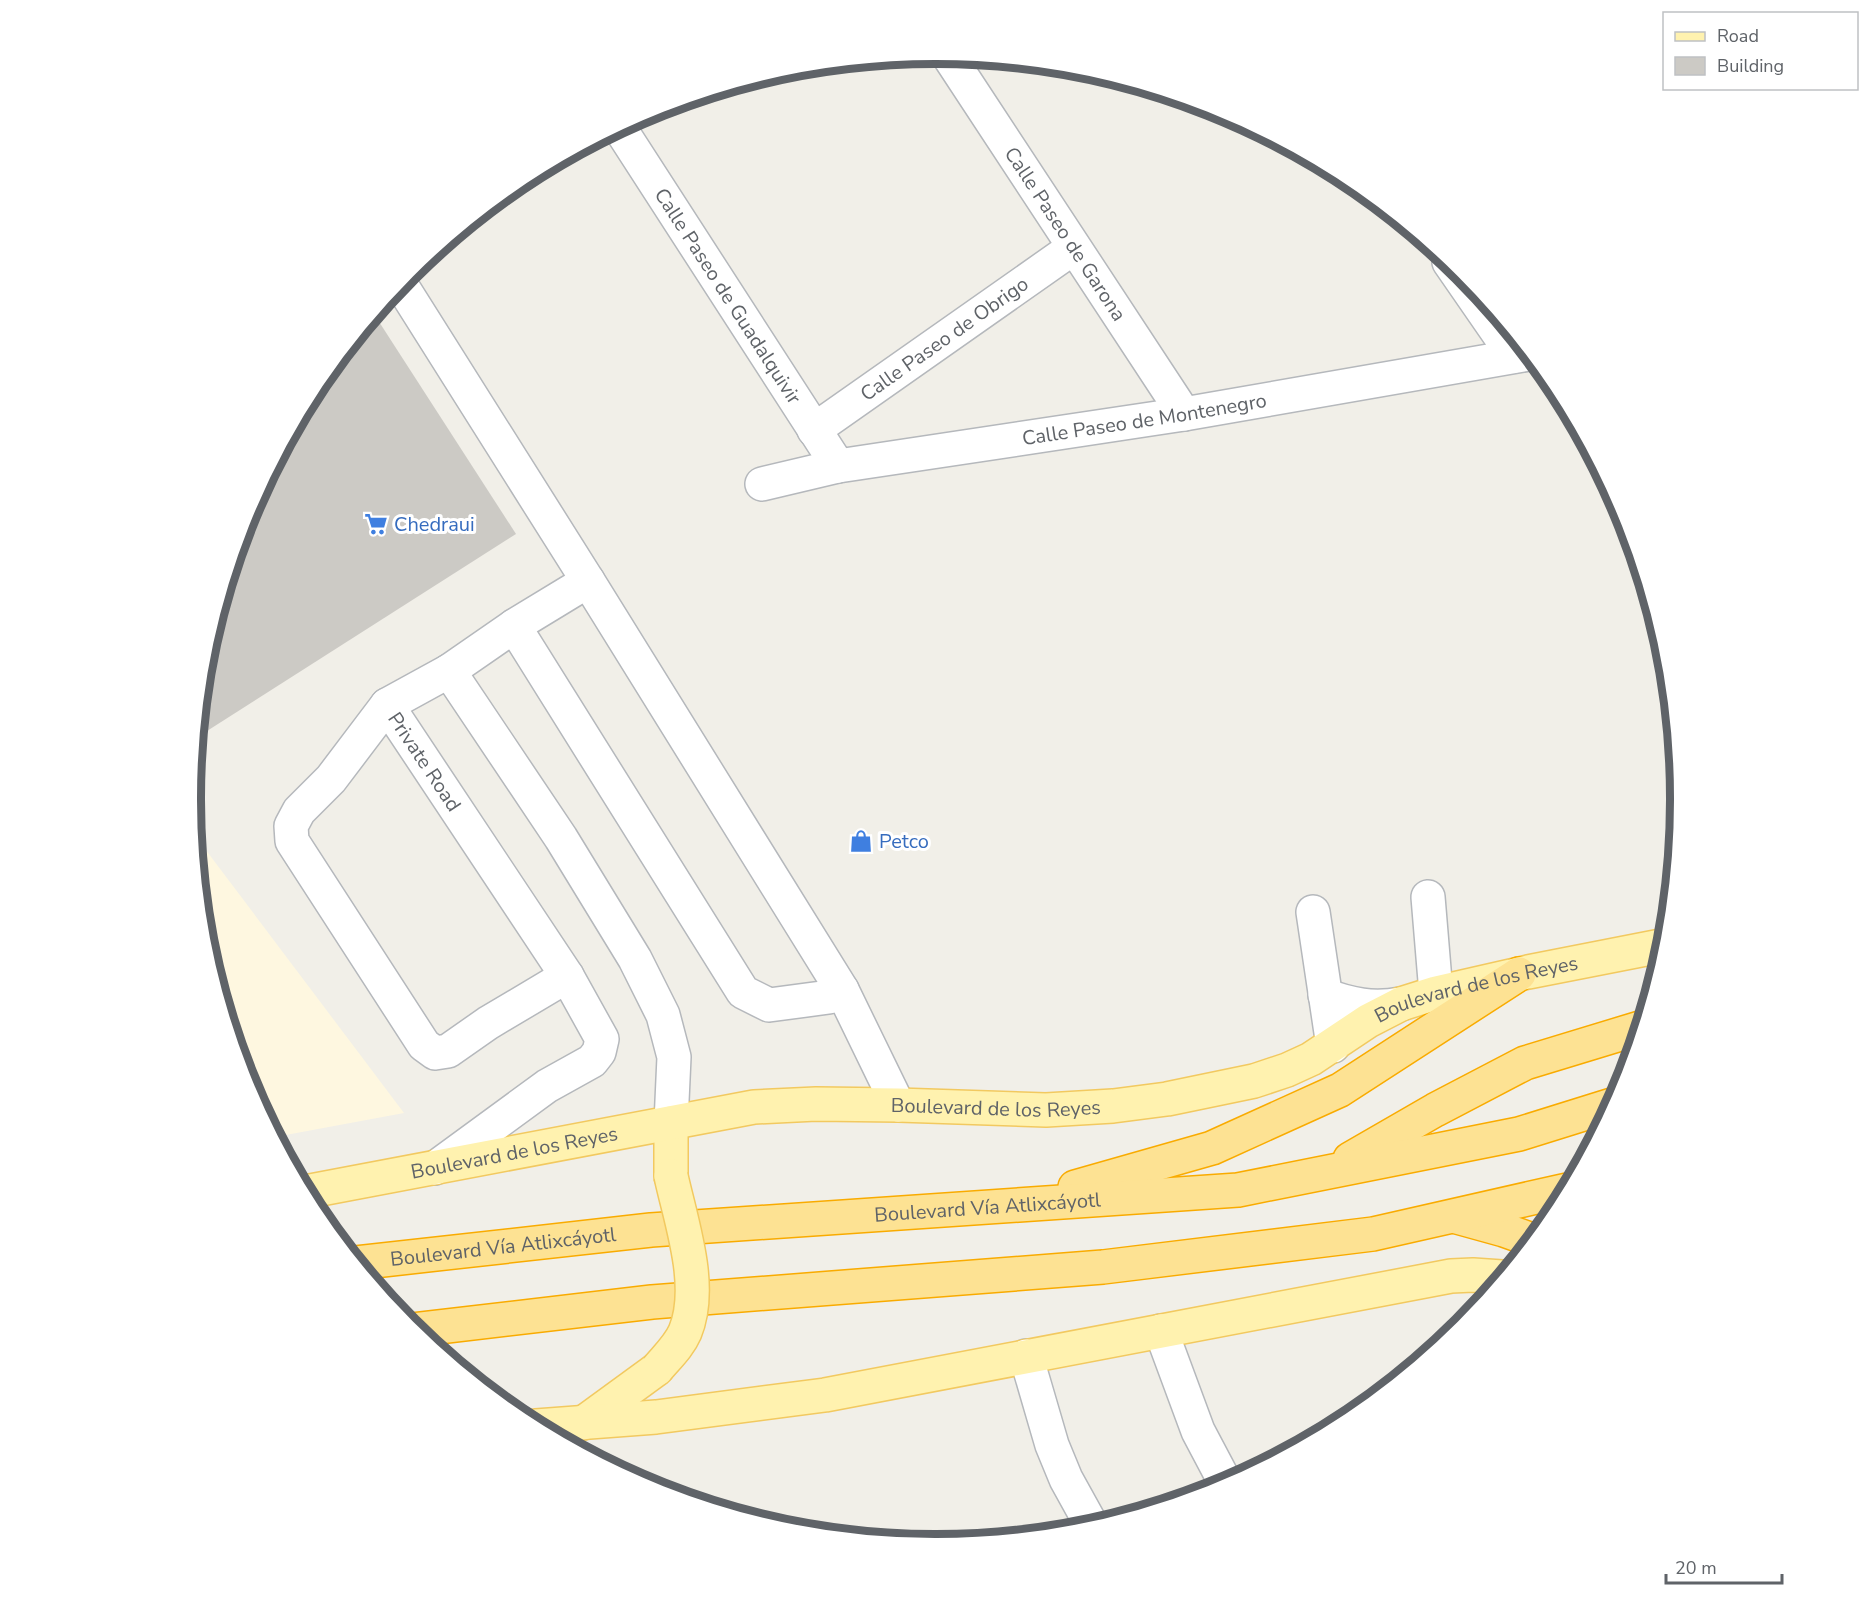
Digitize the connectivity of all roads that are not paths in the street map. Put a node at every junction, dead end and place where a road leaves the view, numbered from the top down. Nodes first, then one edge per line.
1 (954, 65) edge
2 (623, 134) edge
3 (1073, 248) junction
4 (406, 291) edge
5 (1521, 355) edge
6 (1184, 414) junction
7 (814, 430) junction
8 (837, 466) junction
9 (762, 484) dead end
10 (588, 581) junction
11 (514, 626) junction
12 (449, 671) junction
13 (387, 705) junction
14 (1428, 897) dead end
15 (1313, 912) dead end
16 (1654, 947) edge
17 (1519, 974) junction
18 (567, 976) junction
19 (842, 990) junction
20 (1436, 993) junction
21 (1325, 995) junction
22 (1401, 1005) junction
23 (1632, 1030) edge
24 (1333, 1046) junction
25 (898, 1105) junction
26 (1601, 1108) edge
27 (671, 1123) junction
28 (435, 1168) junction
29 (1327, 1172) junction
30 (314, 1190) edge
31 (1555, 1193) edge
32 (1016, 1204) junction
33 (1452, 1216) junction
34 (1524, 1237) edge
35 (365, 1262) edge
36 (1493, 1276) edge
37 (427, 1328) edge
38 (1161, 1331) junction
39 (1026, 1356) junction
40 (583, 1424) junction
41 (552, 1425) edge
42 (1222, 1475) edge
43 (1087, 1517) edge

1 - 3 street, Calle Paseo de Garona
2 - 7 street, Calle Paseo de Guadalquivir
3 - 6 street, Calle Paseo de Garona
3 - 7 street, Calle Paseo de Obrigo
4 - 10 street
5 - 6 street, Calle Paseo de Montenegro
6 - 8 street, Calle Paseo de Montenegro
7 - 8 street, Calle Paseo de Guadalquivir
8 - 9 street, Calle Paseo de Montenegro
10 - 11 street
10 - 19 street
11 - 12 street, Private Road
11 - 19 street
12 - 13 street, Private Road
12 - 27 street
13 - 18 street, Private Road
13 - 18 street
14 - 20 street
15 - 21 street
16 - 17 main road, Boulevard de los Reyes
17 - 20 main road, Boulevard de los Reyes
17 - 32 highway
18 - 28 street, Private Road
19 - 25 street
20 - 22 main road, Boulevard de los Reyes
21 - 22 street
21 - 24 street
22 - 24 main road, Boulevard de los Reyes
23 - 29 highway
24 - 25 main road, Boulevard de los Reyes
25 - 27 main road, Boulevard de los Reyes
26 - 29 highway, Boulevard Vía Atlixcáyotl
27 - 28 main road, Boulevard de los Reyes
27 - 40 main road, bridge
28 - 30 main road, Boulevard de los Reyes
29 - 32 highway, Boulevard Vía Atlixcáyotl
31 - 33 highway
32 - 35 highway, Boulevard Vía Atlixcáyotl
33 - 34 highway
33 - 37 highway
36 - 38 main road
38 - 39 main road
38 - 42 street
39 - 40 main road
39 - 43 street
40 - 41 main road

